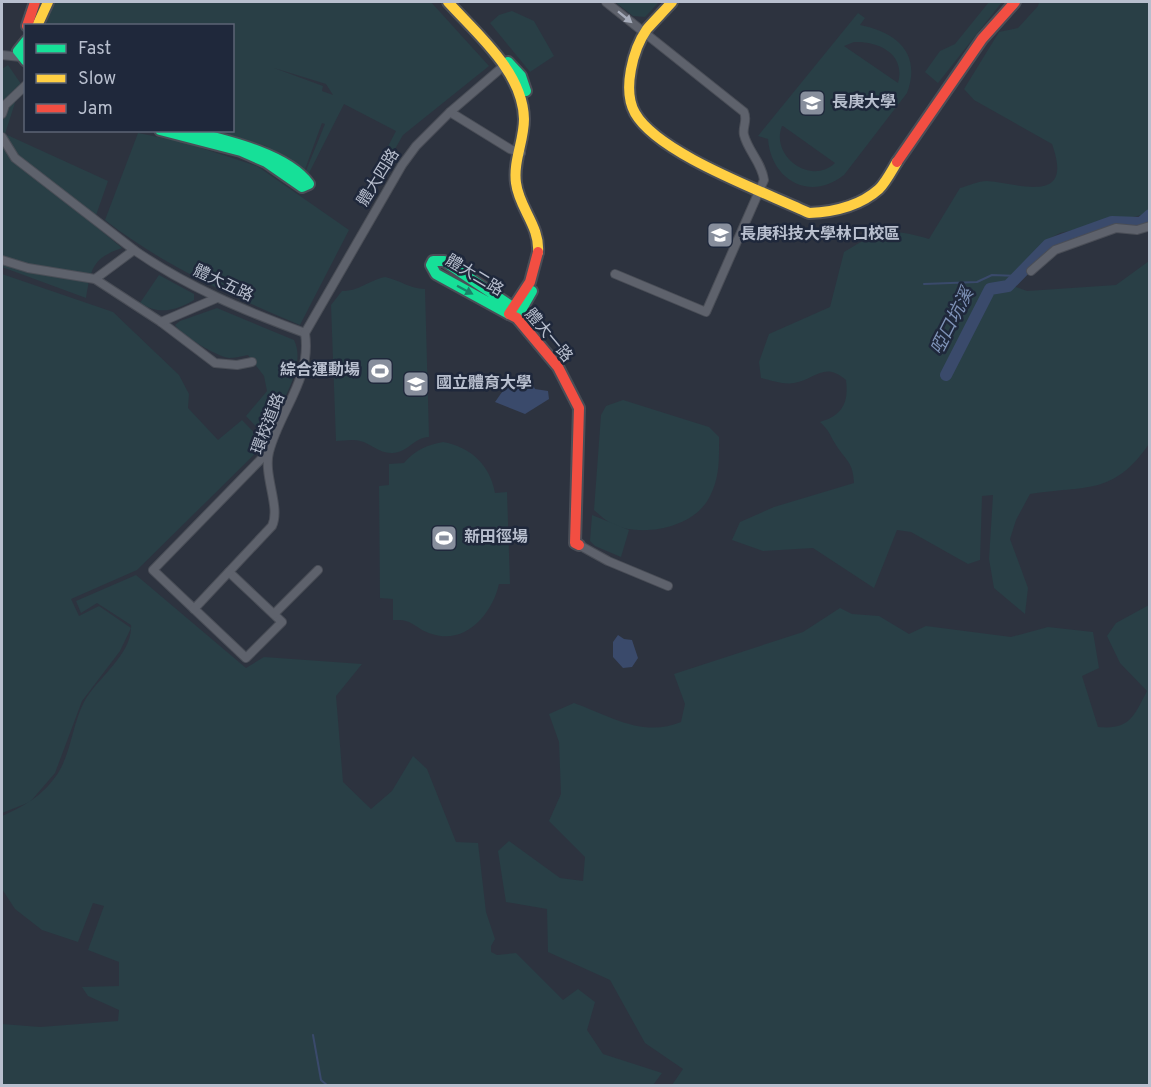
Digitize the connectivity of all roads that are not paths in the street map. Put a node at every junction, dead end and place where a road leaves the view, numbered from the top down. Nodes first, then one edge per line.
1 (35, 2) edge
2 (48, 2) edge
3 (448, 2) edge
4 (456, 2) edge
5 (606, 2) edge
6 (672, 2) edge
7 (1015, 2) edge
8 (28, 24) edge
9 (38, 24) edge
10 (646, 31) junction
11 (24, 43) edge
12 (2, 55) edge
13 (23, 59) edge
14 (506, 64) junction
15 (24, 87) edge
16 (450, 112) junction
17 (2, 114) edge
18 (168, 132) edge
19 (192, 132) edge
20 (2, 137) edge
21 (519, 152) junction
22 (760, 191) junction
23 (1149, 226) edge
24 (134, 250) junction
25 (2, 260) edge
26 (1031, 271) dead end
27 (615, 274) dead end
28 (95, 279) junction
29 (217, 298) junction
30 (514, 313) junction
31 (162, 322) junction
32 (305, 333) junction
33 (252, 362) dead end
34 (269, 451) junction
35 (579, 545) joint
36 (318, 570) dead end
37 (229, 572) junction
38 (668, 586) dead end
39 (194, 609) junction
40 (274, 614) junction

1 - 8 street
2 - 9 street
3 - 14 street, 體大一路
4 - 14 street, 體大一路
5 -> 10 street
6 - 10 street
7 - 22 street
10 - 22 street
10 - 22 street
11 - 13 street
12 - 13 street
14 - 16 street, 體大四路
14 - 21 street, 體大一路
15 - 17 street
16 - 21 street
16 - 32 street, 體大四路
18 - 19 street
20 - 24 street, 體大五路
21 - 30 street, 體大一路
22 - 27 street
23 - 26 street
24 - 28 street
24 - 29 street, 體大五路
25 - 28 street
28 - 31 street
29 - 31 street
29 - 32 street, 體大五路
30 -> 30 street, 體大二路
30 - 35 street, 體大一路
31 - 33 street
32 - 34 street, 環校道路
34 - 37 street, 環校道路
34 - 39 street
35 - 38 street, 體大一路
36 - 40 street
37 - 39 street
37 - 40 street
39 - 40 street

